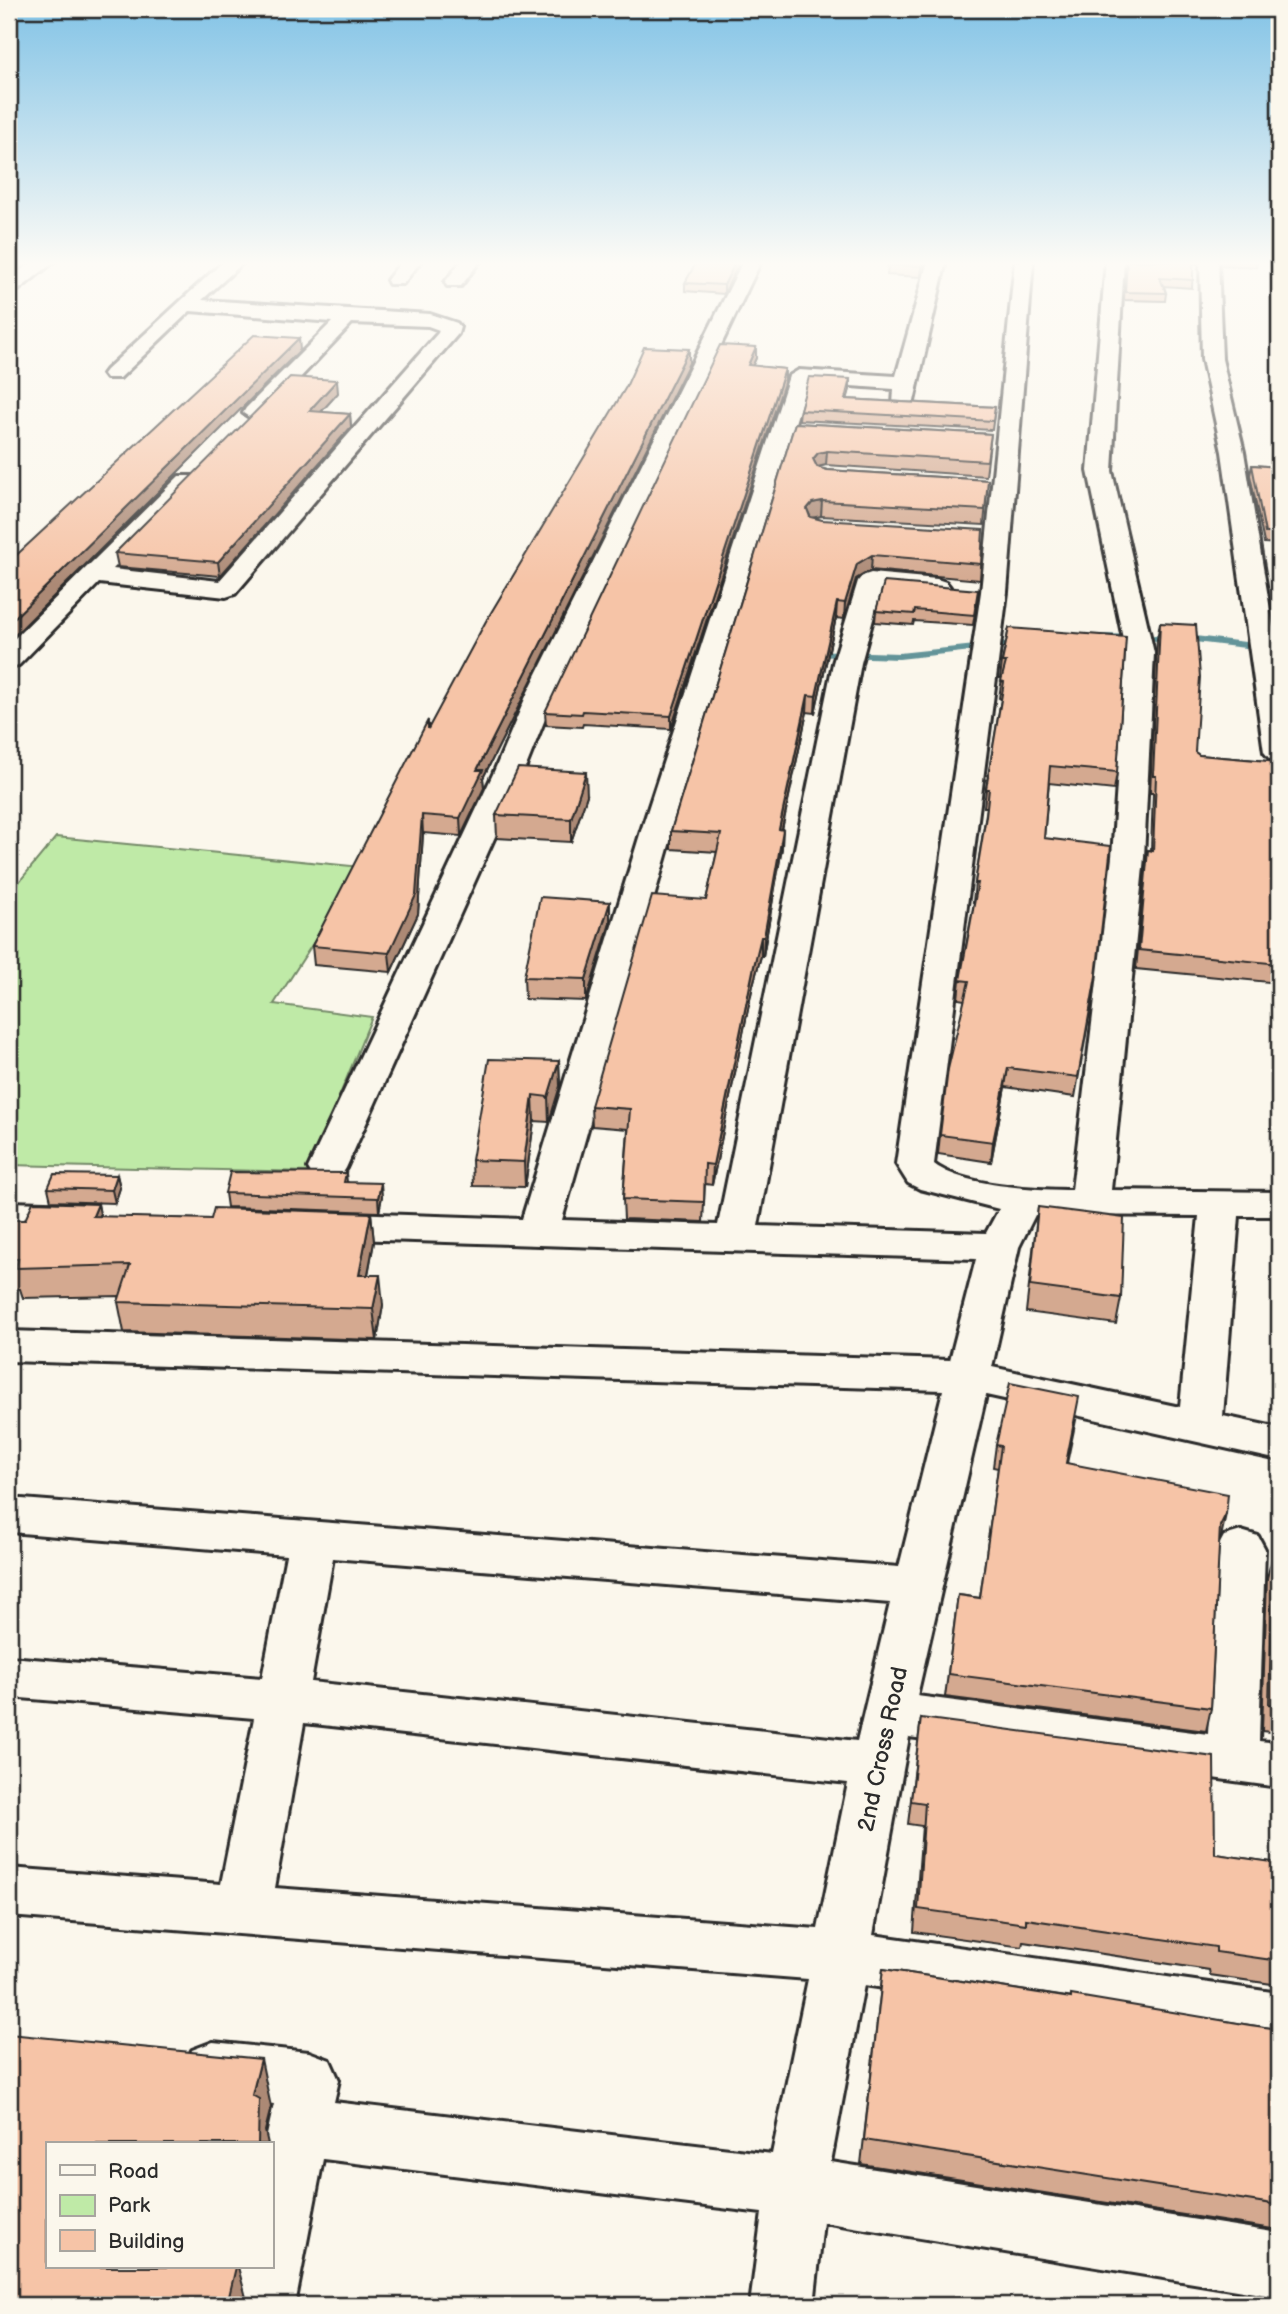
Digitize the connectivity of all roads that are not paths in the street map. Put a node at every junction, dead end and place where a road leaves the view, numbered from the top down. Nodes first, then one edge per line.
1 (118, 369) edge
2 (298, 369) edge
3 (418, 369) edge
4 (699, 369) edge
5 (909, 369) edge
6 (1014, 369) edge
7 (1107, 369) edge
8 (1214, 369) edge
9 (113, 374) dead end
10 (905, 383) junction
11 (904, 405) edge
12 (240, 428) edge
13 (981, 439) edge
14 (1008, 440) junction
15 (202, 466) edge
16 (977, 485) edge
17 (1004, 486) junction
18 (972, 534) edge
19 (1000, 536) junction
20 (93, 575) junction
21 (995, 592) junction
22 (9, 659) edge
23 (1279, 752) edge
24 (327, 1168) dead end
25 (1022, 1202) junction
26 (1090, 1203) junction
27 (1279, 1204) edge
28 (1220, 1205) junction
29 (9, 1215) edge
30 (120, 1218) edge
31 (287, 1224) edge
32 (538, 1232) junction
33 (735, 1238) junction
34 (999, 1247) junction
35 (9, 1346) edge
36 (966, 1376) junction
37 (1200, 1428) junction
38 (1279, 1444) edge
39 (9, 1515) edge
40 (313, 1537) junction
41 (1241, 1549) dead end
42 (918, 1587) junction
43 (9, 1677) edge
44 (283, 1700) junction
45 (888, 1713) junction
46 (1256, 1762) edge
47 (878, 1765) junction
48 (9, 1892) edge
49 (244, 1908) junction
50 (838, 1956) junction
51 (1279, 2020) edge
52 (159, 2065) edge
53 (300, 2127) junction
54 (796, 2187) junction
55 (273, 2255) edge
56 (1279, 2265) edge
57 (270, 2268) edge
58 (262, 2305) edge
59 (782, 2305) edge

1 - 9 street
2 - 12 street
3 - 20 street
4 - 24 street
5 - 10 street
6 - 14 street
7 - 26 street
8 - 23 street
10 - 11 street
10 - 32 street
13 - 14 street
14 - 17 street
15 - 20 street
16 - 17 street
17 - 19 street
18 - 19 street
19 - 21 street
20 - 22 street
21 - 25 street
21 - 33 street
25 - 26 street
25 - 34 street, 2nd Cross Road
26 - 28 street
27 - 28 street
28 - 37 street
29 - 30 street
31 - 32 street
32 - 33 street
33 - 34 street
34 - 36 street, 2nd Cross Road
35 - 36 street
36 - 37 street
36 - 42 street, 2nd Cross Road
37 - 38 street
39 - 40 street
40 - 42 street
40 - 44 street
41 - 46 street
42 - 45 street, 2nd Cross Road
43 - 44 street
44 - 47 street
44 - 49 street
45 - 46 street
45 - 47 street, 2nd Cross Road
47 - 50 street, 2nd Cross Road
48 - 49 street
49 - 50 street
50 - 51 street
50 - 54 street, 2nd Cross Road
52 - 53 street
53 - 54 street
53 - 55 street
54 - 56 street
54 - 59 street, 2nd Cross Road
57 - 58 street

